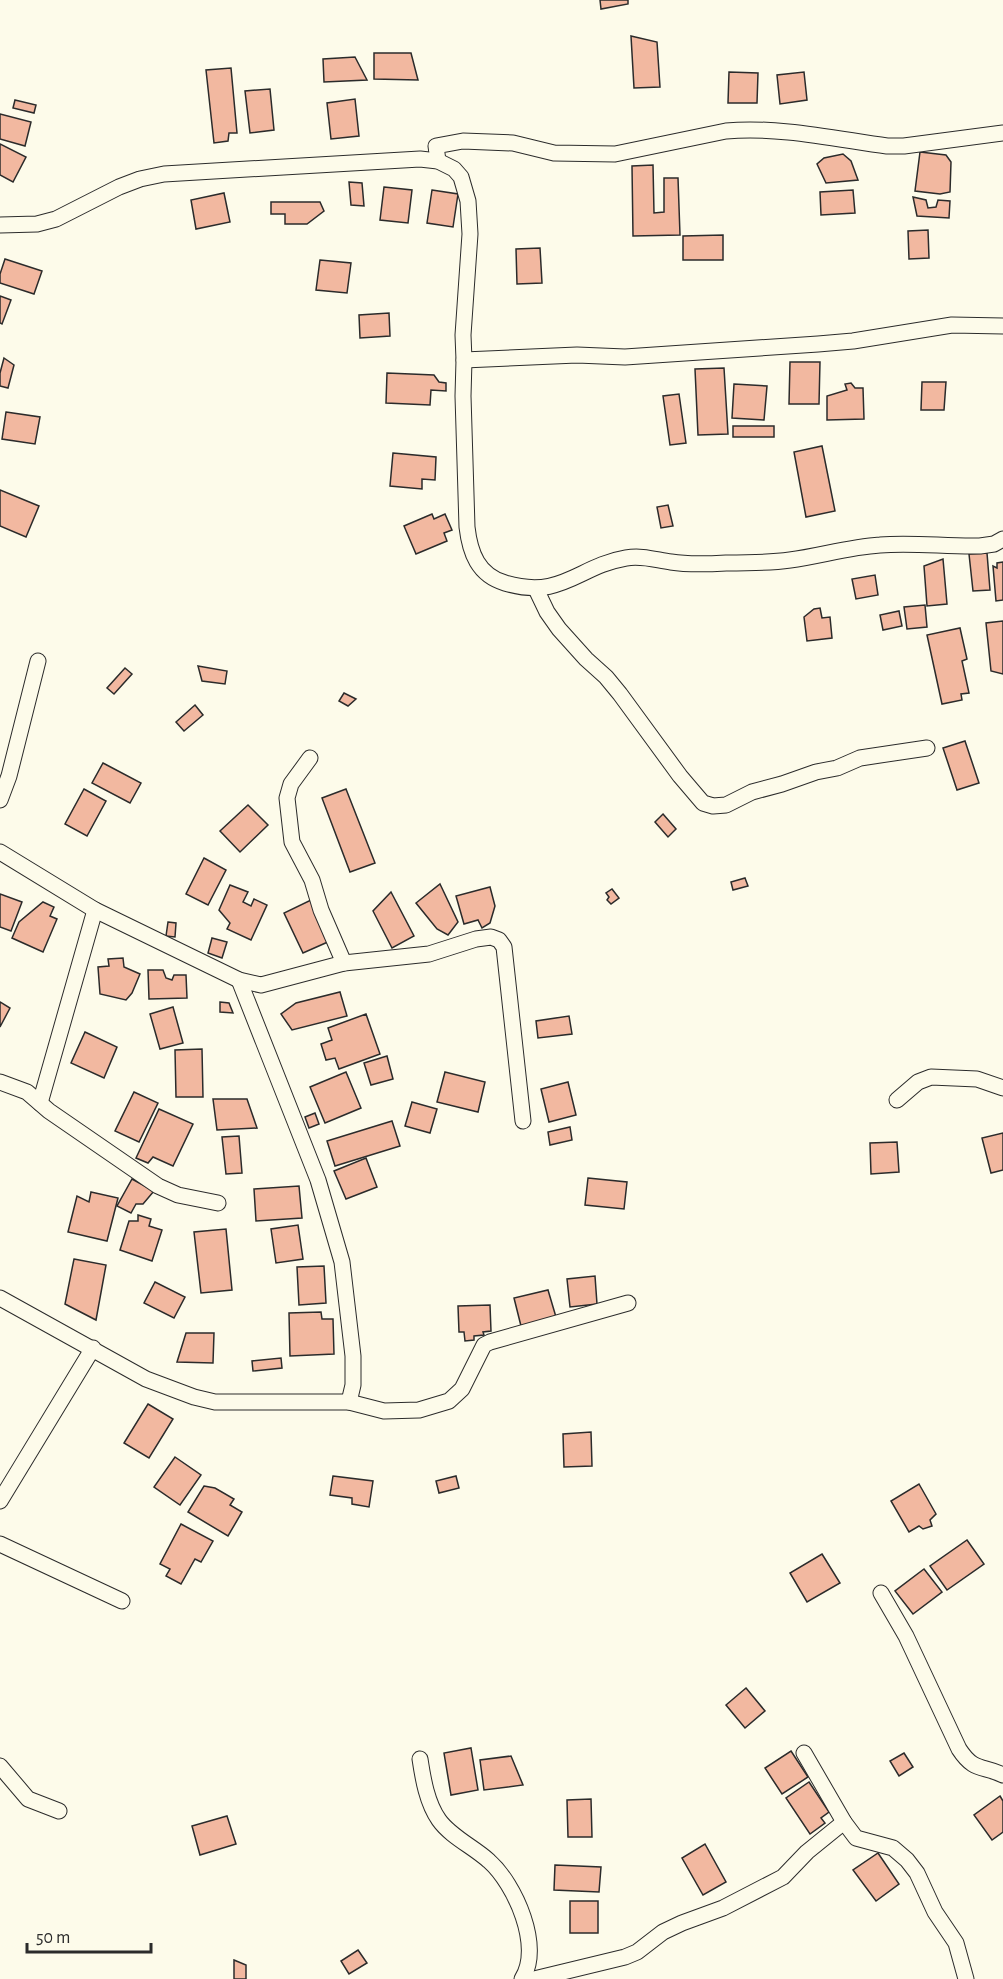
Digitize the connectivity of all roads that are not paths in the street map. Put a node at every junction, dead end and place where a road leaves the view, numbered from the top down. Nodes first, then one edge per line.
1 (1003, 133) edge
2 (438, 161) junction
3 (0, 225) edge
4 (1003, 326) edge
5 (464, 360) junction
6 (1003, 539) edge
7 (536, 589) junction
8 (38, 661) dead end
9 (927, 748) dead end
10 (310, 758) dead end
11 (0, 800) edge
12 (0, 852) edge
13 (95, 910) junction
14 (344, 963) junction
15 (238, 980) junction
16 (0, 1082) edge
17 (1003, 1088) edge
18 (897, 1100) dead end
19 (40, 1103) junction
20 (523, 1121) dead end
21 (218, 1203) dead end
22 (0, 1298) edge
23 (628, 1304) dead end
24 (93, 1348) junction
25 (349, 1402) junction
26 (0, 1501) edge
27 (0, 1544) edge
28 (881, 1593) dead end
29 (122, 1601) dead end
30 (804, 1753) dead end
31 (420, 1759) dead end
32 (0, 1766) edge
33 (1003, 1775) edge
34 (59, 1811) dead end
35 (844, 1822) junction
36 (522, 1979) edge
37 (534, 1979) edge
38 (966, 1979) edge

1 - 2 street
2 - 3 street
2 - 5 street
4 - 5 street
5 - 7 street
6 - 7 street
7 - 9 street
8 - 11 street
10 - 14 street
12 - 13 street
13 - 15 street
13 - 19 street
14 - 15 street
14 - 20 street
15 - 25 street
16 - 19 street
17 - 18 street
19 - 21 street
22 - 24 street
23 - 25 street
24 - 25 street
24 - 26 street
27 - 29 street
28 - 33 street
30 - 35 street
31 - 36 street
32 - 34 street
35 - 37 street
35 - 38 street

